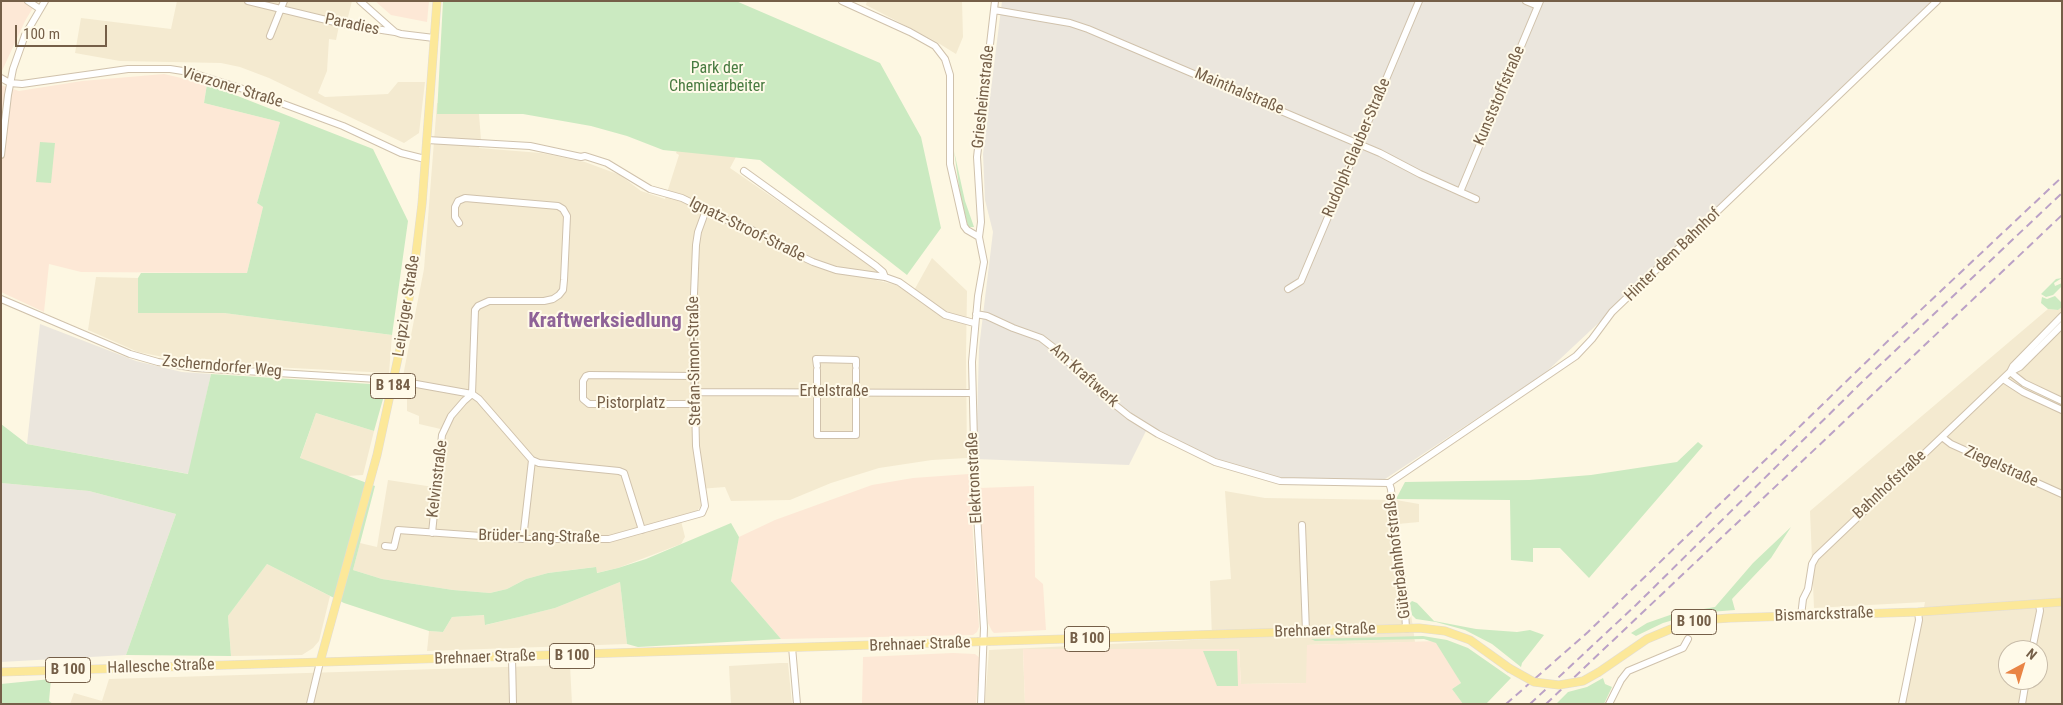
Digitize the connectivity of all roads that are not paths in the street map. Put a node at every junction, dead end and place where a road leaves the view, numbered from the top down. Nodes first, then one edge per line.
1 (28, 1) edge
2 (45, 1) edge
3 (248, 1) edge
4 (284, 1) edge
5 (360, 1) edge
6 (437, 1) edge
7 (842, 1) edge
8 (995, 1) edge
9 (1419, 1) edge
10 (1526, 1) edge
11 (1937, 1) edge
12 (1539, 4) edge
13 (280, 8) junction
14 (40, 9) junction
15 (994, 10) junction
16 (395, 32) junction
17 (270, 36) dead end
18 (434, 38) junction
19 (1, 78) edge
20 (10, 82) junction
21 (427, 140) junction
22 (1359, 144) junction
23 (1, 155) edge
24 (425, 159) junction
25 (744, 171) dead end
26 (1460, 192) junction
27 (1476, 198) dead end
28 (706, 210) junction
29 (459, 223) dead end
30 (979, 236) junction
31 (885, 277) junction
32 (1288, 289) dead end
33 (1, 299) edge
34 (976, 314) junction
35 (2062, 316) edge
36 (974, 323) junction
37 (2062, 325) edge
38 (2010, 372) junction
39 (695, 376) junction
40 (2003, 379) junction
41 (394, 380) junction
42 (817, 391) junction
43 (696, 392) junction
44 (856, 392) junction
45 (971, 393) junction
46 (472, 394) junction
47 (2062, 401) edge
48 (695, 404) junction
49 (2062, 410) edge
50 (1942, 437) junction
51 (532, 460) junction
52 (1389, 483) junction
53 (2062, 494) edge
54 (702, 513) joint
55 (1302, 525) dead end
56 (642, 530) junction
57 (432, 533) junction
58 (523, 539) junction
59 (385, 546) dead end
60 (2062, 602) edge
61 (2039, 604) junction
62 (1918, 612) junction
63 (1802, 616) junction
64 (1406, 629) junction
65 (1306, 632) junction
66 (1688, 639) dead end
67 (2034, 640) edge
68 (984, 643) junction
69 (792, 647) junction
70 (512, 658) junction
71 (320, 662) junction
72 (1509, 668) joint
73 (1, 672) edge
74 (2024, 690) edge
75 (310, 704) edge
76 (513, 704) edge
77 (797, 704) edge
78 (981, 704) edge
79 (1609, 704) edge
80 (1902, 704) edge
81 (2022, 704) edge

1 - 14 street
2 - 14 street
3 - 13 street, Paradies
4 - 13 street
5 - 16 street, Paradies
6 - 18 main road, Leipziger Straße / B 184
7 - 30 street
8 - 15 street, Griesheimstraße
9 - 22 street, Rudolph-Glauber-Straße
10 - 12 street
11 - 52 street, Hinter dem Bahnhof
12 - 26 street, Kunststoffstraße
13 - 16 street, Paradies
13 - 17 street
14 - 20 street
15 - 22 street, Mainthalstraße
15 - 30 street, Griesheimstraße
16 - 18 street, Paradies
18 - 21 main road, Leipziger Straße / B 184
19 - 20 street, Vierzoner Straße
20 - 23 street
20 - 24 street, Vierzoner Straße
21 - 24 main road, Leipziger Straße / B 184
21 - 28 street, Ignatz-Stroof-Straße
22 - 26 street, Mainthalstraße
22 - 32 street, Rudolph-Glauber-Straße
24 - 41 main road, Leipziger Straße / B 184
25 - 31 street
26 - 27 street, Mainthalstraße
28 - 31 street, Ignatz-Stroof-Straße
28 - 39 street, Stefan-Simon-Straße
29 - 46 street
30 - 34 street
31 - 36 street, Ignatz-Stroof-Straße
33 - 41 street, Zscherndorfer Weg
34 - 36 street, Elektronstraße
34 - 52 street, Am Kraftwerk
35 - 38 street, Bahnhofstraße
36 - 45 street, Elektronstraße
37 - 38 street, Bahnhofstraße
38 - 40 street, Bahnhofstraße
38 - 47 street
39 - 43 street, Stefan-Simon-Straße
39 - 48 street, Pistorplatz
40 - 49 street
40 - 50 street, Bahnhofstraße
41 - 46 street
41 - 71 main road, Leipziger Straße / B 184
42 - 43 street, Ertelstraße
42 - 44 street, Ertelstraße
42 - 44 street
42 - 44 street
43 - 48 street, Stefan-Simon-Straße
44 - 45 street, Ertelstraße
45 - 68 street, Elektronstraße
46 - 51 street
46 - 57 street, Kelvinstraße
48 - 54 street, Stefan-Simon-Straße
50 - 53 street, Ziegelstraße
50 - 63 street, Bahnhofstraße
51 - 56 street
51 - 58 street
52 - 64 street, Güterbahnhofstraße
54 - 56 street, Brüder-Lang-Straße
55 - 65 street
56 - 58 street, Brüder-Lang-Straße
57 - 58 street, Brüder-Lang-Straße
57 - 59 street, Brüder-Lang-Straße
60 - 61 main road, Bismarckstraße / B 100
61 - 62 main road, Bismarckstraße / B 100
61 - 67 street
62 - 63 main road, Bismarckstraße / B 100
62 - 80 street
63 - 72 main road, Bismarckstraße / B 100, bridge
64 - 65 main road, Brehnaer Straße / B 100
64 - 72 main road, Brehnaer Straße / B 100
65 - 68 main road, Brehnaer Straße / B 100
66 - 79 street
68 - 69 main road, Brehnaer Straße / B 100
68 - 78 street, Elektronstraße
69 - 70 main road, Brehnaer Straße / B 100
69 - 77 street
70 - 71 main road, Brehnaer Straße / B 100
70 - 76 street
71 - 73 main road, Hallesche Straße / B 100
71 - 75 street
74 - 81 street

